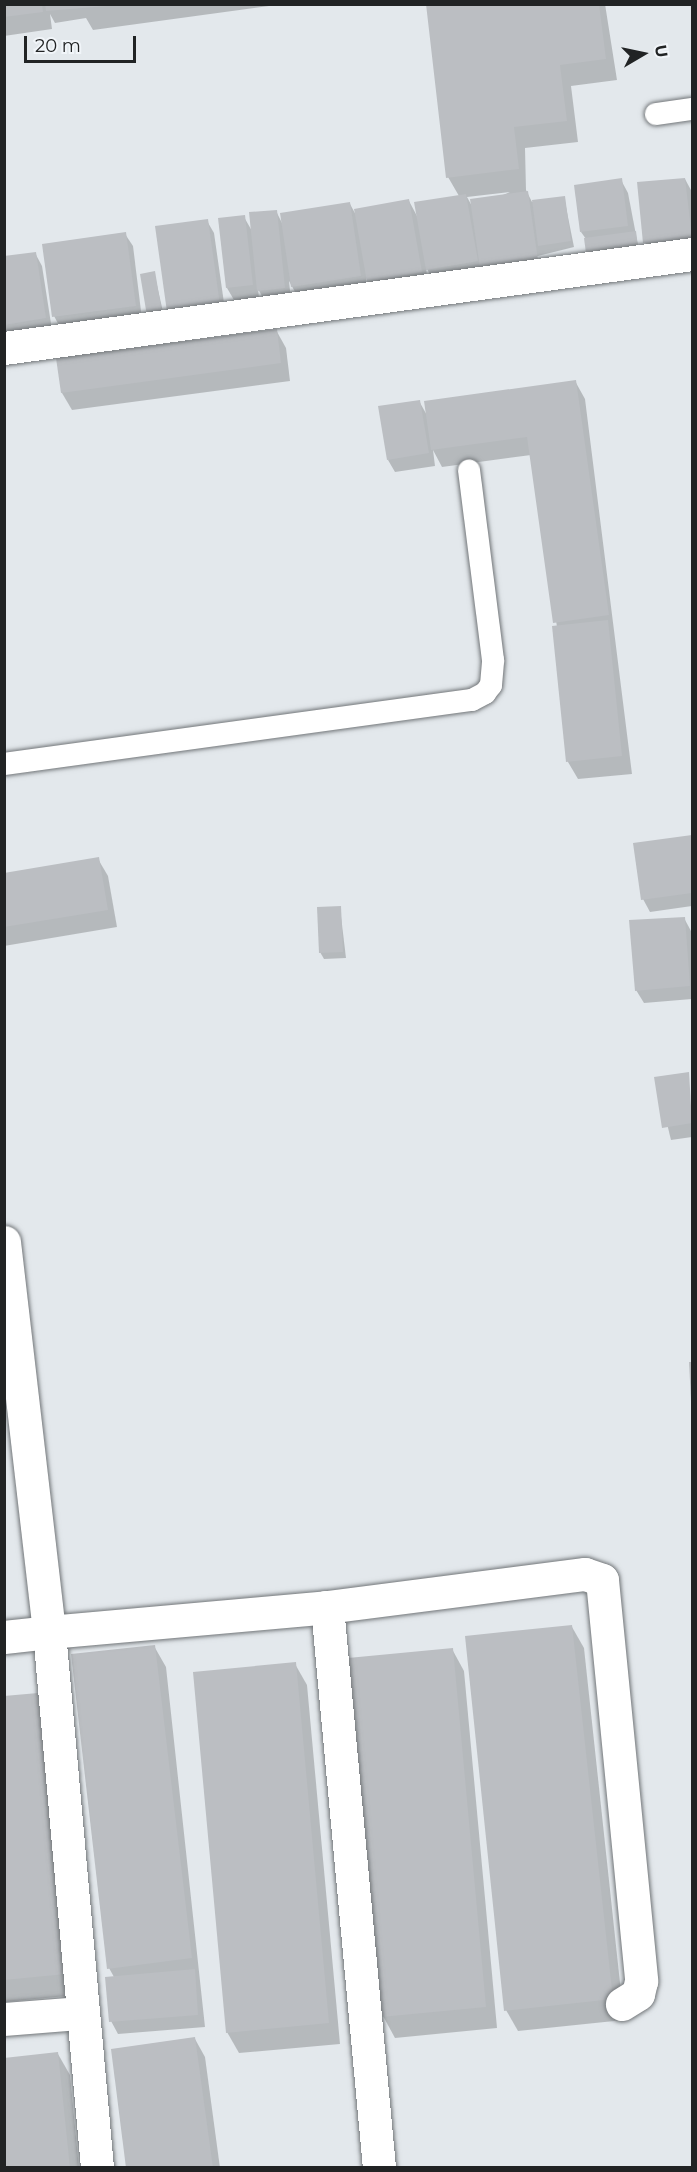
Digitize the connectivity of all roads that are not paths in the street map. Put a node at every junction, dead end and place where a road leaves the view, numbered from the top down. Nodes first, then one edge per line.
1 (693, 109) edge
2 (656, 114) dead end
3 (693, 254) edge
4 (4, 348) edge
5 (470, 471) dead end
6 (4, 764) edge
7 (4, 1242) edge
8 (327, 1606) junction
9 (49, 1632) junction
10 (4, 1636) edge
11 (622, 2004) dead end
12 (81, 2013) junction
13 (4, 2019) edge
14 (97, 2168) edge
15 (379, 2168) edge

1 - 2 lane
3 - 4 street
5 - 6 lane
7 - 9 street
8 - 9 street
8 - 11 street
8 - 15 street
9 - 10 street
9 - 12 street
12 - 13 street
12 - 14 street

